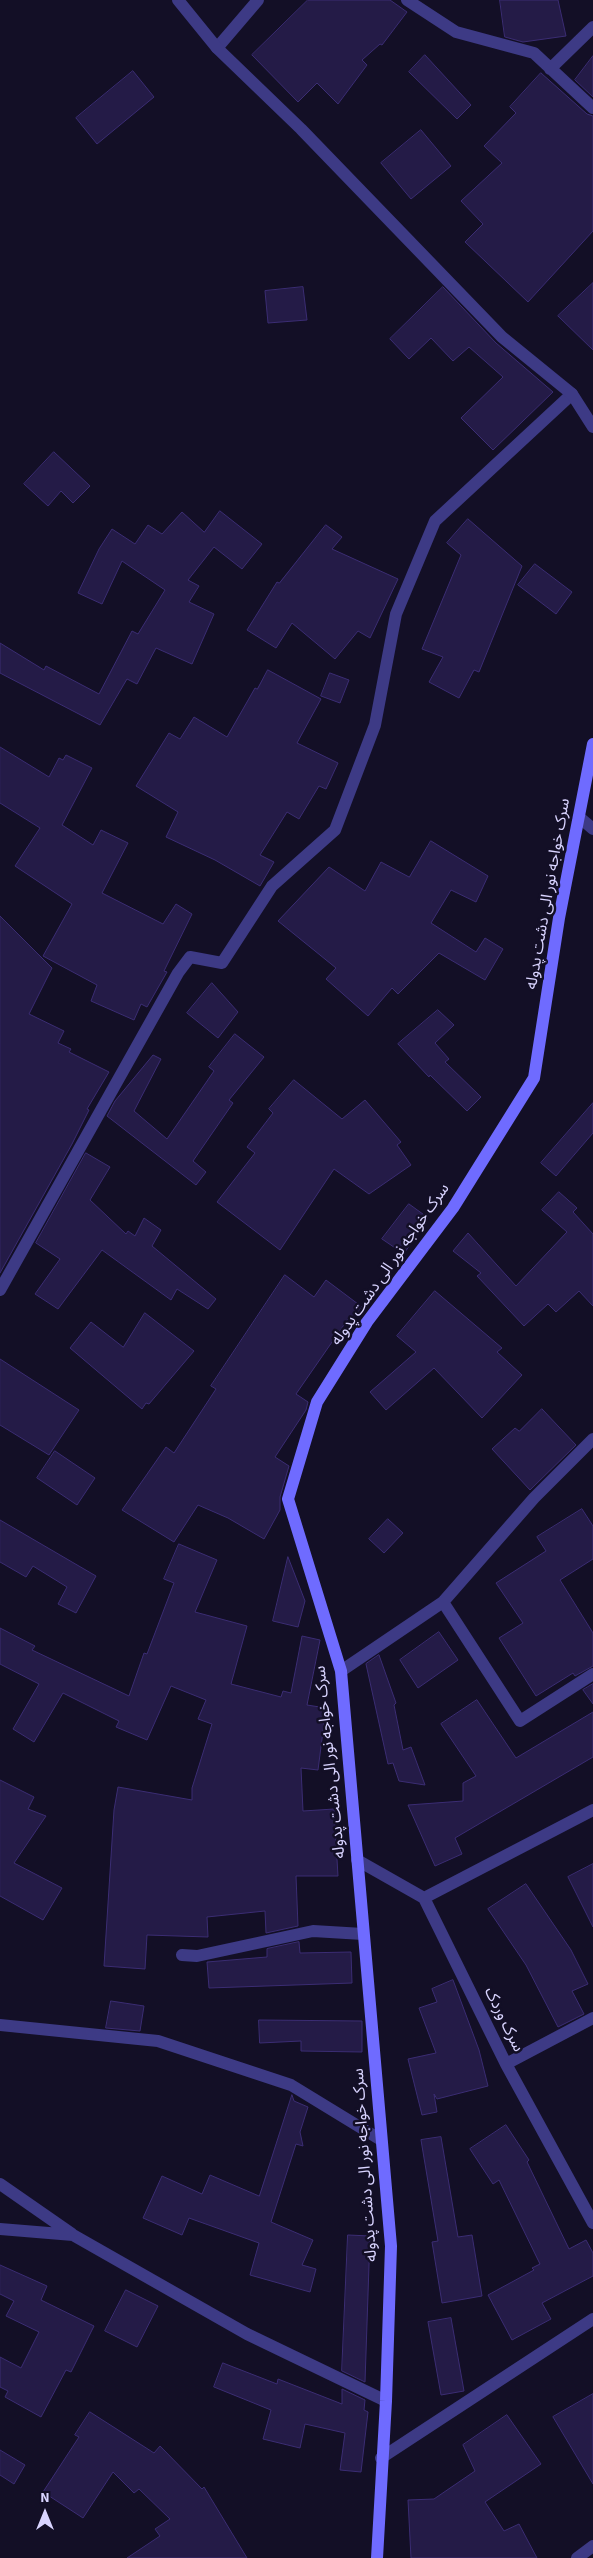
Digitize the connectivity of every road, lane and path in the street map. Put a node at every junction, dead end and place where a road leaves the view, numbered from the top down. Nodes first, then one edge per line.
1 (178, 0) edge
2 (258, 0) edge
3 (407, 0) edge
4 (593, 27) edge
5 (217, 48) junction
6 (550, 69) junction
7 (593, 108) edge
8 (572, 394) junction
9 (593, 428) edge
10 (593, 744) edge
11 (579, 817) junction
12 (593, 829) edge
13 (0, 1290) edge
14 (593, 1440) edge
15 (443, 1602) junction
16 (341, 1671) junction
17 (593, 1674) edge
18 (593, 1810) edge
19 (357, 1860) junction
20 (424, 1898) junction
21 (364, 1934) junction
22 (182, 1955) dead end
23 (593, 2018) edge
24 (0, 2025) edge
25 (506, 2064) junction
26 (381, 2140) junction
27 (0, 2184) edge
28 (593, 2223) edge
29 (0, 2229) edge
30 (73, 2235) junction
31 (593, 2319) edge
32 (386, 2401) junction
33 (381, 2458) junction
34 (593, 2546) edge
35 (377, 2558) edge
36 (577, 2558) edge

1 - 5 street
2 - 5 street
3 - 6 street
4 - 6 street
5 - 8 street
6 - 7 street
8 - 9 street
8 - 13 street
10 - 11 main road, سرک خواجه نور الی دشت پدوله
11 - 12 street
11 - 16 main road, سرک خواجه نور الی دشت پدوله
14 - 15 street
15 - 16 street
15 - 17 street
16 - 19 main road, سرک خواجه نور الی دشت پدوله
18 - 20 street
19 - 20 street
19 - 21 main road, سرک خواجه نور الی دشت پدوله
20 - 25 street, سرک وردک
21 - 22 street
21 - 26 main road, سرک خواجه نور الی دشت پدوله
23 - 25 street
24 - 26 street
25 - 28 street, سرک وردک
26 - 32 main road, سرک خواجه نور الی دشت پدوله
27 - 30 street
29 - 30 street
30 - 32 street
31 - 33 street
32 - 33 main road, سرک خواجه نور الی دشت پدوله
33 - 35 main road, سرک خواجه نور الی دشت پدوله
34 - 36 street

